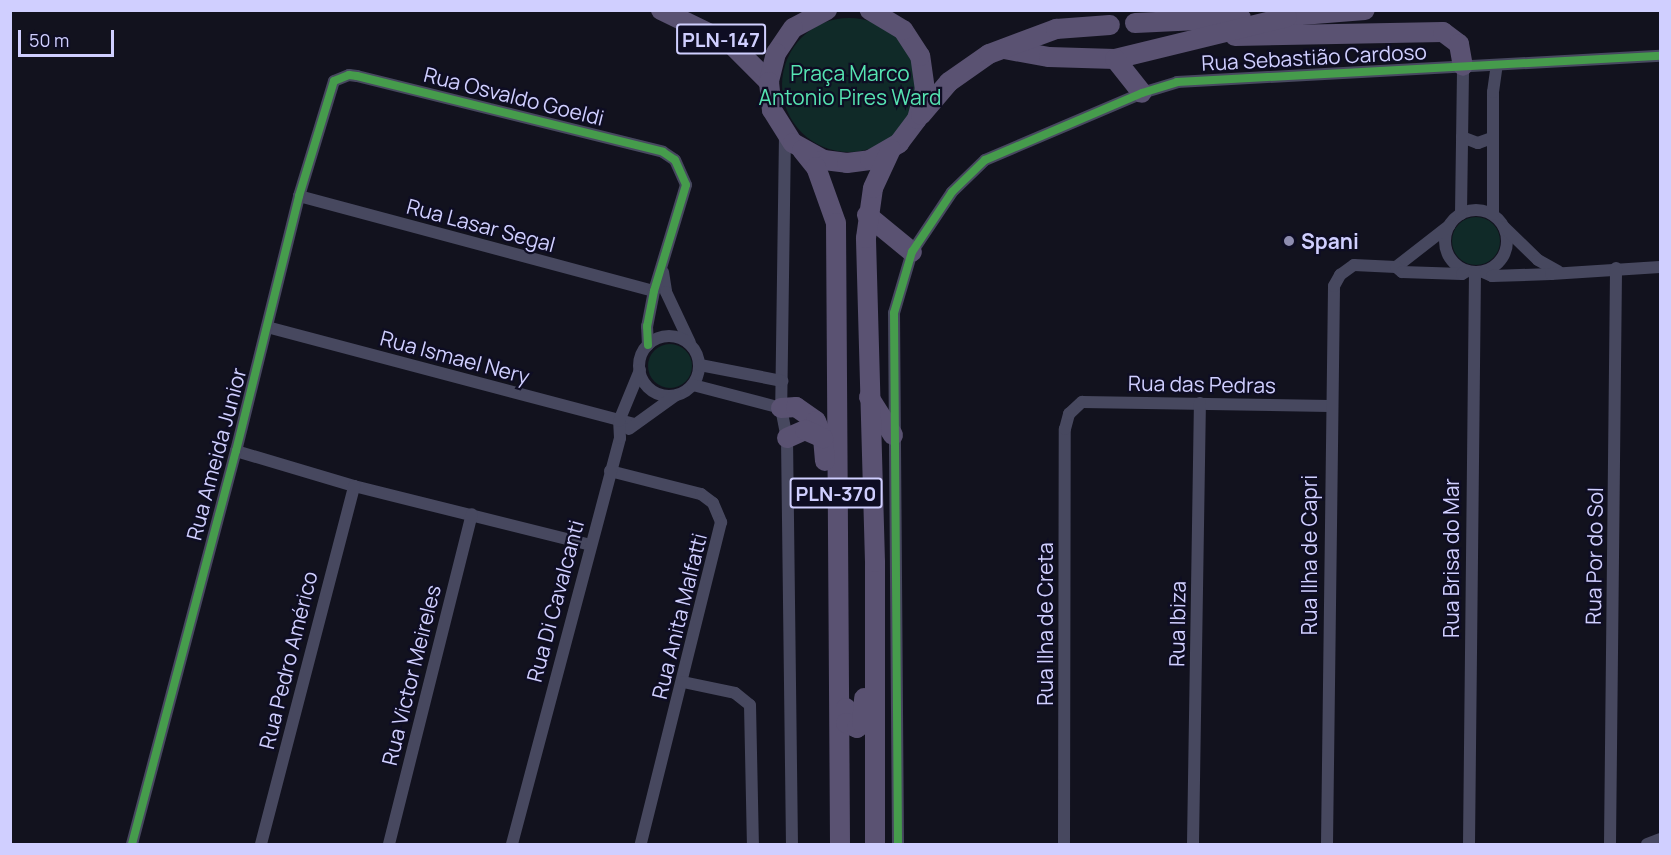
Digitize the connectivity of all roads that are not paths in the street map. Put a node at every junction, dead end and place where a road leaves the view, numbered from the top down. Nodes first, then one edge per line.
1 (661, 10) edge
2 (1365, 10) edge
3 (819, 11) edge
4 (877, 11) edge
5 (1287, 16) junction
6 (1135, 23) dead end
7 (1110, 25) dead end
8 (1200, 36) junction
9 (1004, 49) junction
10 (1660, 56) edge
11 (1115, 59) junction
12 (1497, 65) junction
13 (1463, 66) junction
14 (342, 76) joint
15 (769, 82) junction
16 (1142, 93) junction
17 (917, 119) junction
18 (785, 134) junction
19 (1462, 137) junction
20 (1492, 138) junction
21 (891, 149) junction
22 (802, 150) junction
23 (299, 196) junction
24 (1461, 214) junction
25 (1492, 214) junction
26 (867, 215) junction
27 (1450, 225) junction
28 (1504, 226) junction
29 (912, 252) junction
30 (1396, 267) junction
31 (1660, 267) edge
32 (1616, 268) junction
33 (663, 269) junction
34 (1558, 271) junction
35 (1475, 272) junction
36 (654, 291) junction
37 (267, 327) junction
38 (690, 343) junction
39 (648, 345) junction
40 (700, 365) junction
41 (640, 370) junction
42 (782, 381) junction
43 (693, 385) junction
44 (868, 394) junction
45 (675, 396) junction
46 (1200, 403) junction
47 (1330, 406) junction
48 (1075, 407) joint
49 (781, 408) junction
50 (618, 422) junction
51 (633, 424) junction
52 (893, 435) junction
53 (620, 438) junction
54 (787, 438) junction
55 (824, 438) junction
56 (236, 452) junction
57 (610, 471) junction
58 (354, 486) junction
59 (836, 504) junction
60 (472, 514) junction
61 (590, 545) junction
62 (875, 562) junction
63 (841, 657) junction
64 (683, 682) junction
65 (1660, 839) edge
66 (132, 844) edge
67 (261, 844) edge
68 (388, 844) edge
69 (512, 844) edge
70 (641, 844) edge
71 (753, 844) edge
72 (792, 844) edge
73 (840, 844) edge
74 (875, 844) edge
75 (898, 844) edge
76 (1064, 844) edge
77 (1193, 844) edge
78 (1327, 844) edge
79 (1469, 844) edge
80 (1610, 844) edge
81 (1647, 844) edge

1 - 15 main road, PLN-147
2 - 5 main road
3 - 15 main road, PLN-370
4 - 17 main road, PLN-370
5 - 6 main road
5 - 8 main road
7 - 9 main road
8 - 11 main road
8 - 13 main road
9 - 11 main road
9 - 17 main road
10 - 12 street, Rua Sebastião Cardoso
11 - 16 main road
12 - 13 street, Rua Sebastião Cardoso
12 - 20 street
13 - 16 street, Rua Sebastião Cardoso
13 - 19 street
14 - 23 street, Rua Ameida Junior
14 - 33 street, Rua Osvaldo Goeldi
15 - 18 main road, PLN-370
16 - 29 street, Rua Sebastião Cardoso
17 - 21 main road, PLN-370
18 - 22 main road, PLN-370
18 - 42 street
19 - 20 street
19 - 24 street
20 - 25 street
21 - 22 main road, PLN-370
21 - 26 main road, PLN-370
22 - 59 main road, PLN-370
23 - 36 street, Rua Lasar Segal
23 - 37 street, Rua Ameida Junior
24 - 25 street
24 - 27 street
25 - 28 street
26 - 29 main road
26 - 44 main road, PLN-370
27 - 30 street
27 - 35 street
28 - 34 street
28 - 35 street
29 - 52 street
30 - 35 street
30 - 47 street, Rua Ilha de Capri
31 - 32 street
32 - 34 street
32 - 80 street, Rua Por do Sol
33 - 36 street
33 - 38 street
34 - 35 street
35 - 79 street, Rua Brisa do Mar
36 - 39 street
37 - 50 street, Rua Ismael Nery
37 - 56 street, Rua Ameida Junior
38 - 39 street
38 - 40 street
39 - 41 street
40 - 42 street
40 - 43 street
41 - 45 street
41 - 50 street
42 - 49 street
43 - 45 street
43 - 49 street
44 - 52 main road
44 - 62 main road, PLN-370
45 - 51 street
46 - 47 street, Rua das Pedras
46 - 48 street, Rua das Pedras
46 - 77 street, Rua Ibiza
47 - 78 street, Rua Ilha de Capri
48 - 76 street, Rua Ilha de Creta
49 - 54 street
49 - 55 main road
50 - 51 street, Rua Ismael Nery
50 - 53 street, Rua Di Cavalcanti
51 - 53 street
52 - 75 street
53 - 57 street, Rua Di Cavalcanti
54 - 55 main road
54 - 72 street
55 - 59 main road
56 - 58 street
56 - 66 street, Rua Ameida Junior
57 - 61 street, Rua Di Cavalcanti
57 - 64 street, Rua Anita Malfatti
58 - 60 street
58 - 67 street, Rua Pedro Américo
59 - 63 main road, PLN-370
60 - 61 street
60 - 68 street, Rua Victor Meireles
61 - 69 street, Rua Di Cavalcanti
62 - 63 main road
62 - 74 main road, PLN-370
63 - 73 main road, PLN-370
64 - 70 street, Rua Anita Malfatti
64 - 71 street
65 - 81 street

